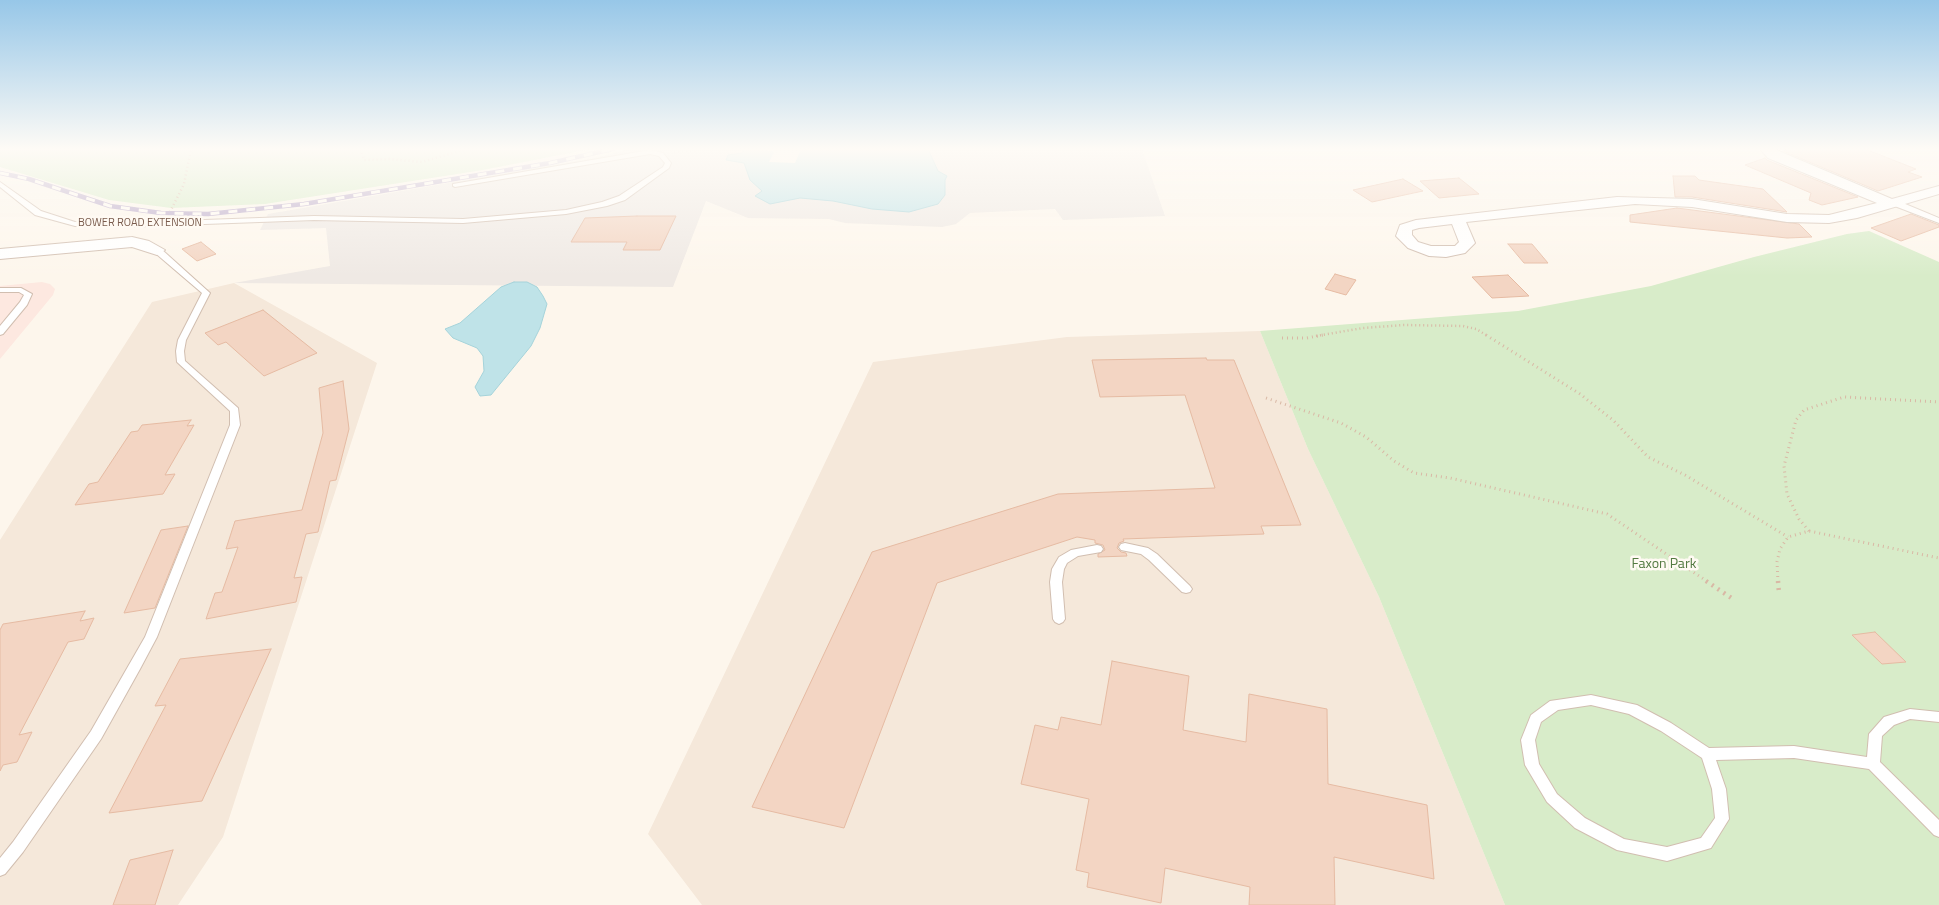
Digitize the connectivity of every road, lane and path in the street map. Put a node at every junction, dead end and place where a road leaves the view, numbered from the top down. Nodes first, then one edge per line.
1 (9, 191) edge
2 (180, 191) edge
3 (632, 191) edge
4 (1864, 191) edge
5 (1935, 191) edge
6 (175, 199) dead end
7 (1893, 203) junction
8 (1457, 219) junction
9 (1939, 221) edge
10 (158, 250) joint
11 (0, 254) edge
12 (0, 290) edge
13 (0, 332) edge
14 (1282, 338) dead end
15 (1266, 398) dead end
16 (1939, 402) edge
17 (1808, 531) junction
18 (1788, 537) junction
19 (1125, 547) dead end
20 (1096, 549) dead end
21 (1939, 558) edge
22 (1186, 590) dead end
23 (1779, 593) dead end
24 (1732, 599) dead end
25 (1059, 619) dead end
26 (1939, 717) edge
27 (1707, 754) junction
28 (1873, 764) junction
29 (1939, 830) edge
30 (0, 869) edge

1 - 3 lane, BOWER ROAD EXTENSION
2 - 6 path
4 - 7 street
5 - 7 street
7 - 8 street
7 - 9 lane
8 - 8 street
10 - 11 street, BOWER ROAD EXTENSION
10 - 30 lane
12 - 13 lane
14 - 18 path
15 - 24 path
16 - 17 path
17 - 18 path
17 - 21 path
18 - 23 path
19 - 22 lane
20 - 25 lane
26 - 28 lane
27 - 27 lane
27 - 28 lane
28 - 29 lane

